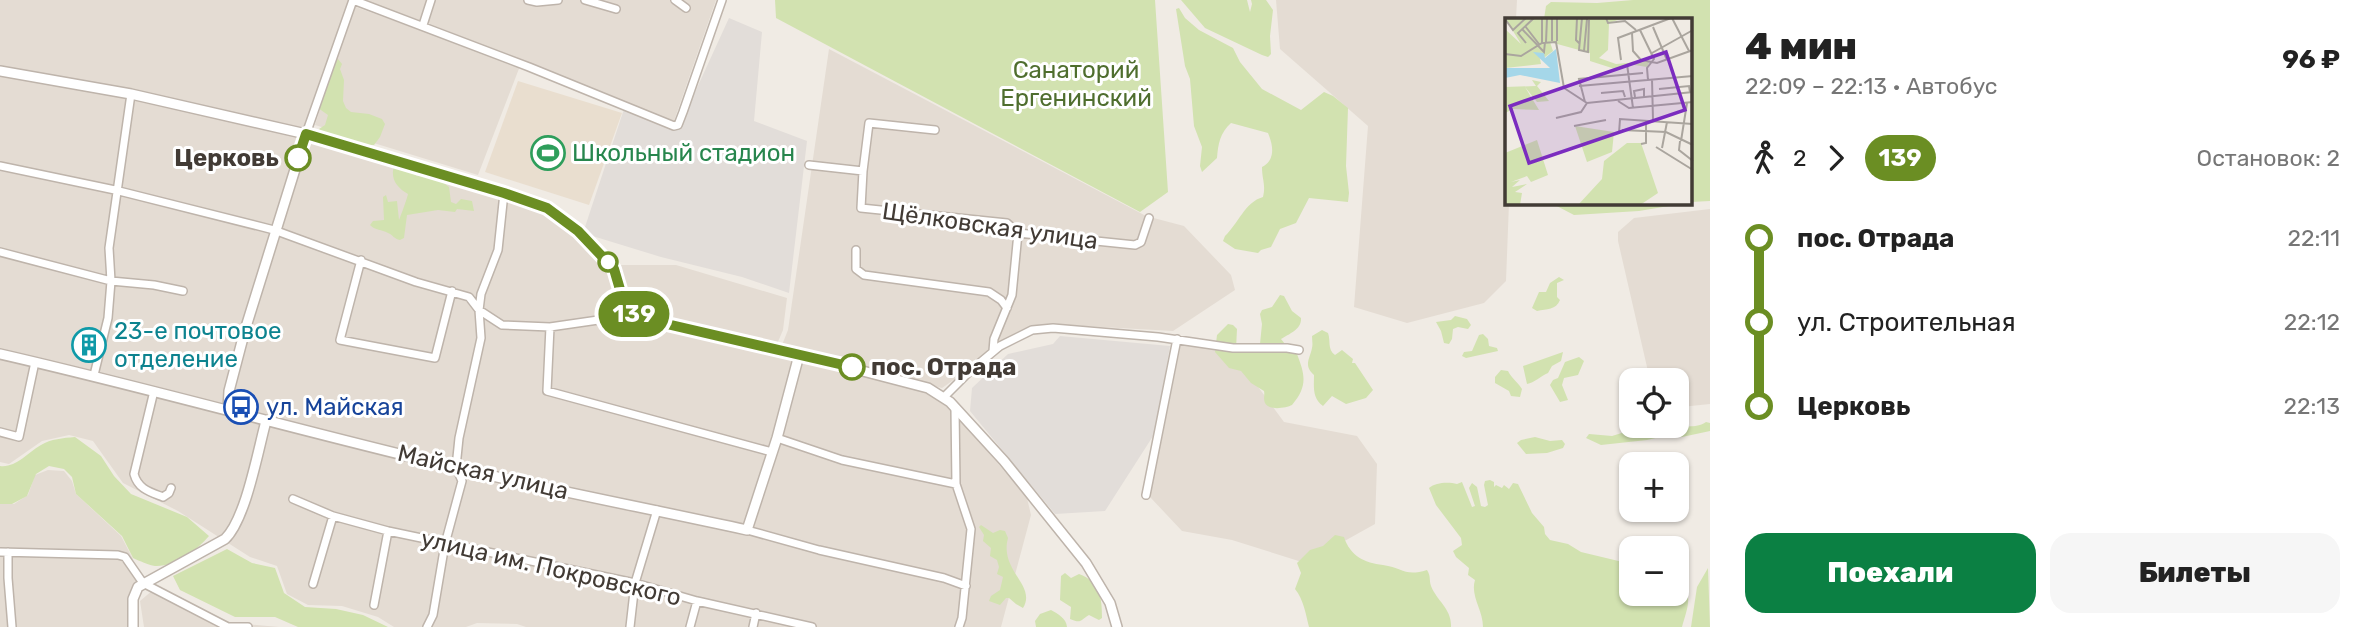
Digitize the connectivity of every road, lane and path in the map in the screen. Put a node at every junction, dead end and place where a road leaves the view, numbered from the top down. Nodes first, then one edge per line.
1 (353, 0) edge
2 (431, 0) edge
3 (528, 0) edge
4 (558, 0) edge
5 (586, 0) edge
6 (675, 0) edge
7 (722, 0) edge
8 (686, 8) dead end
9 (616, 9) dead end
10 (423, 25) junction
11 (0, 71) edge
12 (131, 94) junction
13 (935, 131) dead end
14 (306, 134) junction
15 (809, 165) dead end
16 (0, 166) edge
17 (863, 171) junction
18 (115, 190) junction
19 (504, 193) junction
20 (1149, 218) dead end
21 (274, 230) junction
22 (1018, 233) junction
23 (856, 250) dead end
24 (0, 252) edge
25 (361, 260) junction
26 (111, 281) junction
27 (183, 291) dead end
28 (452, 291) junction
29 (1007, 308) junction
30 (479, 310) junction
31 (628, 310) junction
32 (550, 327) junction
33 (1177, 340) junction
34 (1299, 350) dead end
35 (993, 351) junction
36 (0, 354) edge
37 (799, 355) junction
38 (35, 362) junction
39 (94, 375) junction
40 (154, 391) junction
41 (944, 397) junction
42 (955, 408) junction
43 (228, 410) junction
44 (266, 421) junction
45 (0, 432) edge
46 (777, 438) junction
47 (772, 452) junction
48 (456, 467) junction
49 (956, 484) junction
50 (170, 488) dead end
51 (1146, 495) dead end
52 (293, 499) dead end
53 (657, 510) junction
54 (333, 516) junction
55 (747, 530) junction
56 (388, 531) junction
57 (445, 545) junction
58 (4, 552) edge
59 (143, 583) junction
60 (635, 583) junction
61 (313, 584) dead end
62 (966, 586) junction
63 (697, 601) junction
64 (374, 605) dead end
65 (756, 614) junction
66 (12, 627) edge
67 (134, 627) edge
68 (248, 627) edge
69 (427, 627) edge
70 (630, 627) edge
71 (690, 627) edge
72 (753, 627) edge
73 (812, 627) edge
74 (959, 627) edge
75 (1117, 627) edge

1 - 10 street
1 - 14 street
2 - 10 street
3 - 4 street
5 - 9 street
6 - 8 street
7 - 10 street
11 - 12 street
12 - 14 street
12 - 18 street
13 - 17 street
14 - 19 street
14 - 21 street
15 - 17 street, Щёлковская улица
16 - 18 street
17 - 22 street, Щёлковская улица
18 - 21 street
18 - 26 street
19 - 30 street
19 - 31 street
20 - 22 street, Щёлковская улица
21 - 25 street
21 - 43 street
22 - 29 street
23 - 29 street
24 - 26 street
25 - 28 street
25 - 28 street
26 - 27 street
26 - 39 street
28 - 30 street
29 - 35 street
30 - 32 street
30 - 48 street
31 - 32 street
31 - 37 street
32 - 47 street
33 - 34 street
33 - 35 street
33 - 51 street
35 - 41 street
36 - 38 street, Майская улица
37 - 41 street
37 - 46 street
38 - 39 street, Майская улица
38 - 45 street
39 - 40 street, Майская улица
40 - 43 street, Майская улица
40 - 50 street
41 - 42 street
42 - 49 street
42 - 75 street
43 - 44 street, Майская улица
44 - 48 street, Майская улица
44 - 59 street
46 - 47 street
46 - 49 street
47 - 55 street
48 - 53 street, Майская улица
48 - 57 street
49 - 62 street
52 - 54 street, улица им. Покровского
53 - 55 street, Майская улица
53 - 60 street
54 - 56 street, улица им. Покровского
54 - 61 street
55 - 62 street, Майская улица
56 - 57 street, улица им. Покровского
56 - 64 street
57 - 60 street, улица им. Покровского
57 - 69 street
58 - 59 street
58 - 66 street
59 - 67 street
59 - 68 street
60 - 63 street, улица им. Покровского
60 - 70 street
62 - 74 street
63 - 65 street, улица им. Покровского
63 - 71 street
65 - 72 street
65 - 73 street, улица им. Покровского

